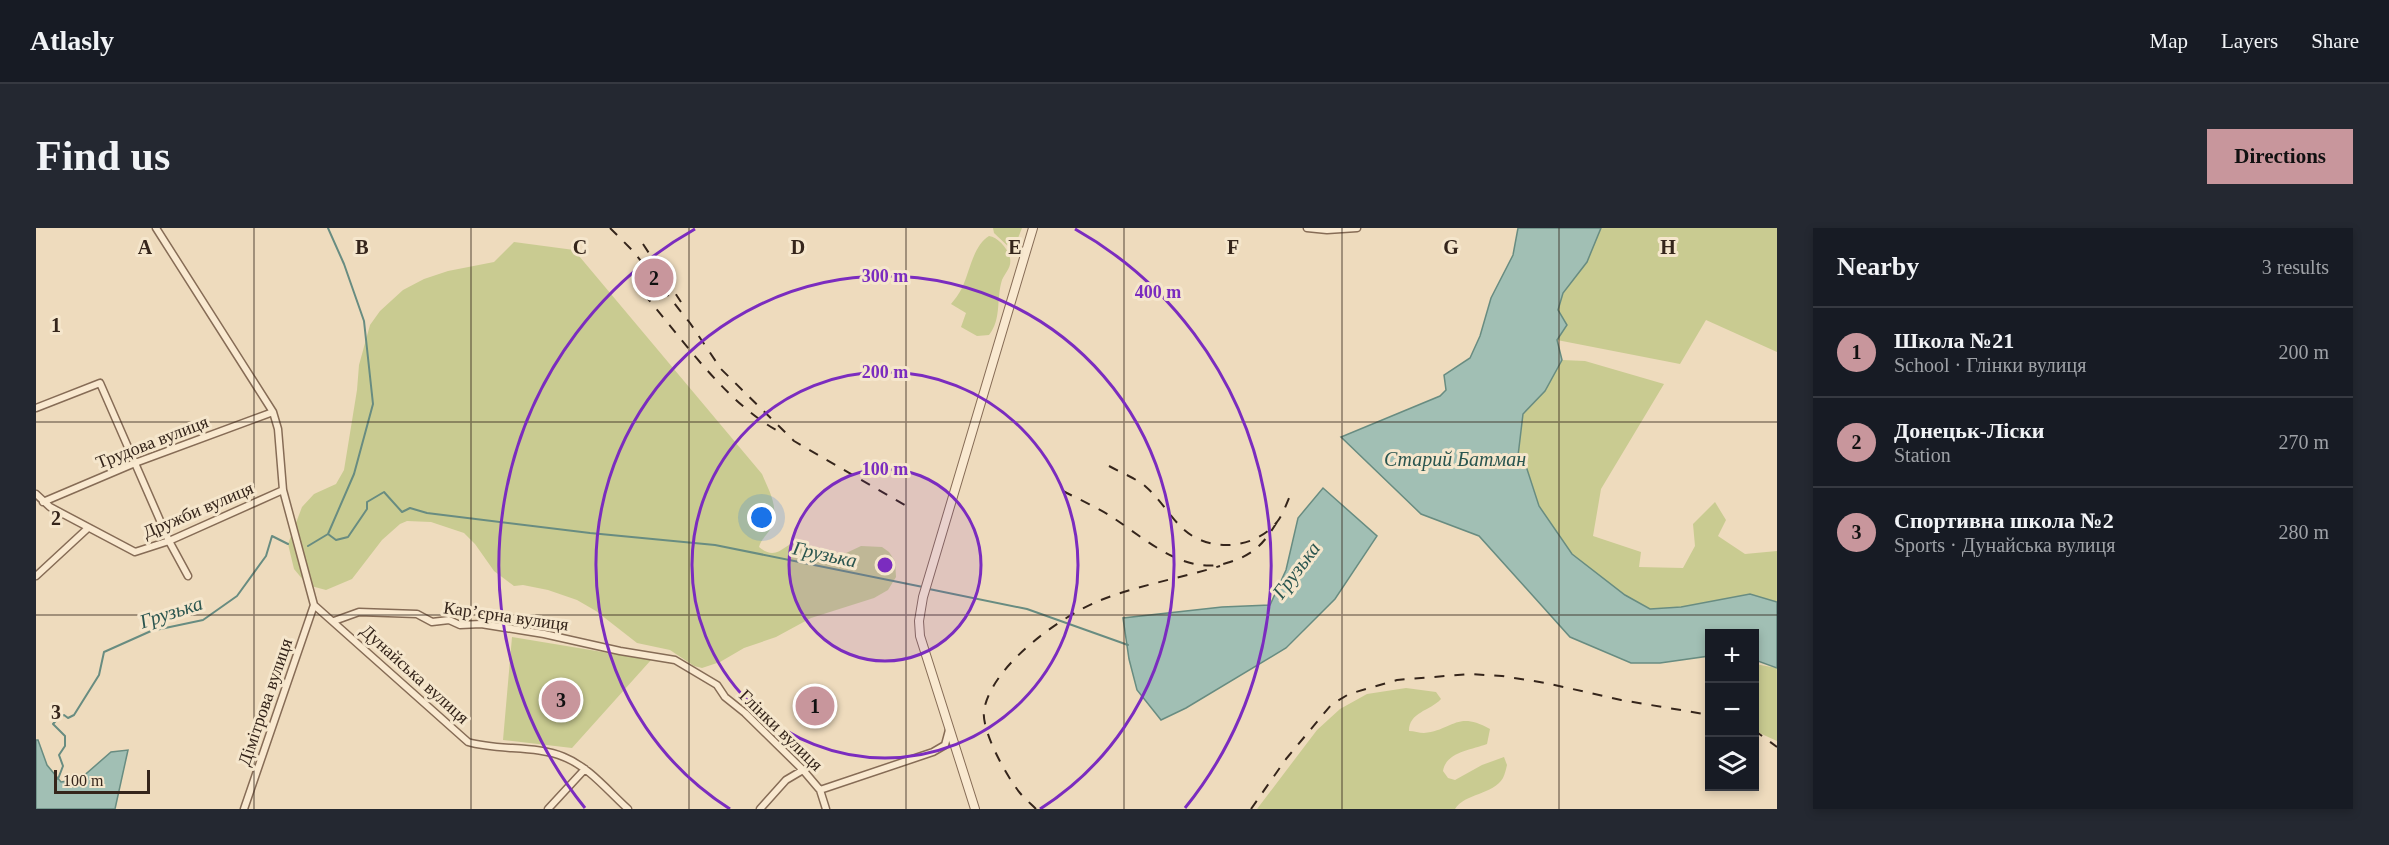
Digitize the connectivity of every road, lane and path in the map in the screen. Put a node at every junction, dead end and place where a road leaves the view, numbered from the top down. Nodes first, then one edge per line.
1 (156, 228) edge
2 (1034, 228) edge
3 (1307, 228) edge
4 (1357, 228) edge
5 (36, 408) edge
6 (273, 412) junction
7 (135, 463) junction
8 (282, 490) junction
9 (36, 494) edge
10 (43, 502) junction
11 (88, 528) junction
12 (169, 541) junction
13 (36, 576) edge
14 (188, 576) dead end
15 (314, 605) junction
16 (333, 621) junction
17 (675, 660) joint
18 (949, 730) junction
19 (585, 769) junction
20 (803, 770) junction
21 (820, 790) junction
22 (244, 809) edge
23 (548, 809) edge
24 (628, 809) edge
25 (760, 809) edge
26 (826, 809) edge
27 (975, 809) edge

1 - 6 street
2 - 18 street
3 - 4 street
5 - 7 street
6 - 7 street, Трудова вулиця
6 - 8 street
7 - 10 street, Трудова вулиця
7 - 12 street
8 - 12 street, Дружби вулиця
8 - 15 street
9 - 10 street
10 - 11 street
11 - 12 street, Дружби вулиця
11 - 13 street
12 - 14 street
15 - 16 street, Дунайська вулиця
15 - 22 street, Дімітрова вулиця
16 - 17 street, Кар’єрна вулиця
16 - 19 street, Дунайська вулиця
17 - 20 street, Глінки вулиця
18 - 21 street
18 - 27 street
19 - 23 street
19 - 24 street, Дунайська вулиця
20 - 21 street, Глінки вулиця
20 - 25 street
21 - 26 street, Глінки вулиця

